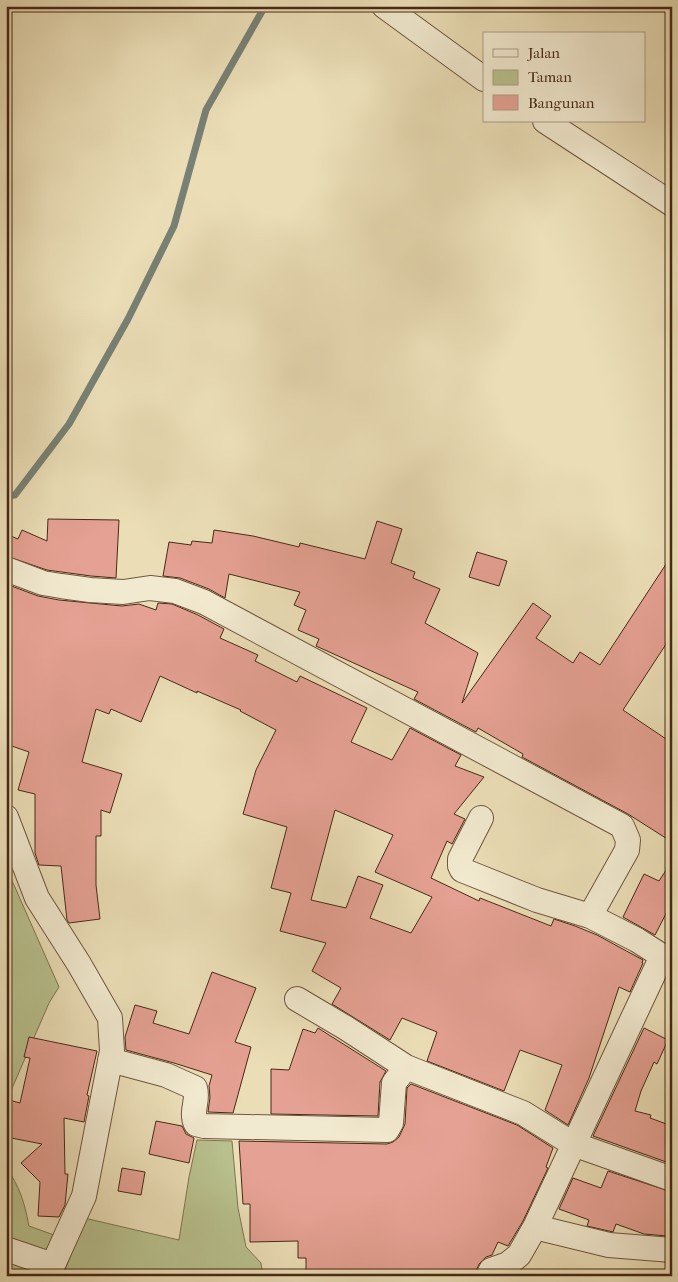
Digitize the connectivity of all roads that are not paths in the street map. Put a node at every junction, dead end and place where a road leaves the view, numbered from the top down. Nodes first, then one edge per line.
1 (384, 6) edge
2 (483, 78) edge
3 (547, 122) edge
4 (672, 204) edge
5 (6, 569) edge
6 (6, 817) edge
7 (481, 818) dead end
8 (590, 916) junction
9 (667, 958) edge
10 (297, 1000) dead end
11 (110, 1060) junction
12 (406, 1067) junction
13 (573, 1144) junction
14 (672, 1179) edge
15 (535, 1227) junction
16 (6, 1249) edge
17 (672, 1250) edge
18 (50, 1271) edge
19 (488, 1276) edge

1 - 2 street
3 - 4 street
5 - 8 street
6 - 11 street
7 - 8 street
8 - 9 street
9 - 13 street
10 - 12 street
11 - 12 street
11 - 18 street
12 - 13 street
13 - 14 street
13 - 15 street
15 - 17 street
15 - 19 street
16 - 18 street

